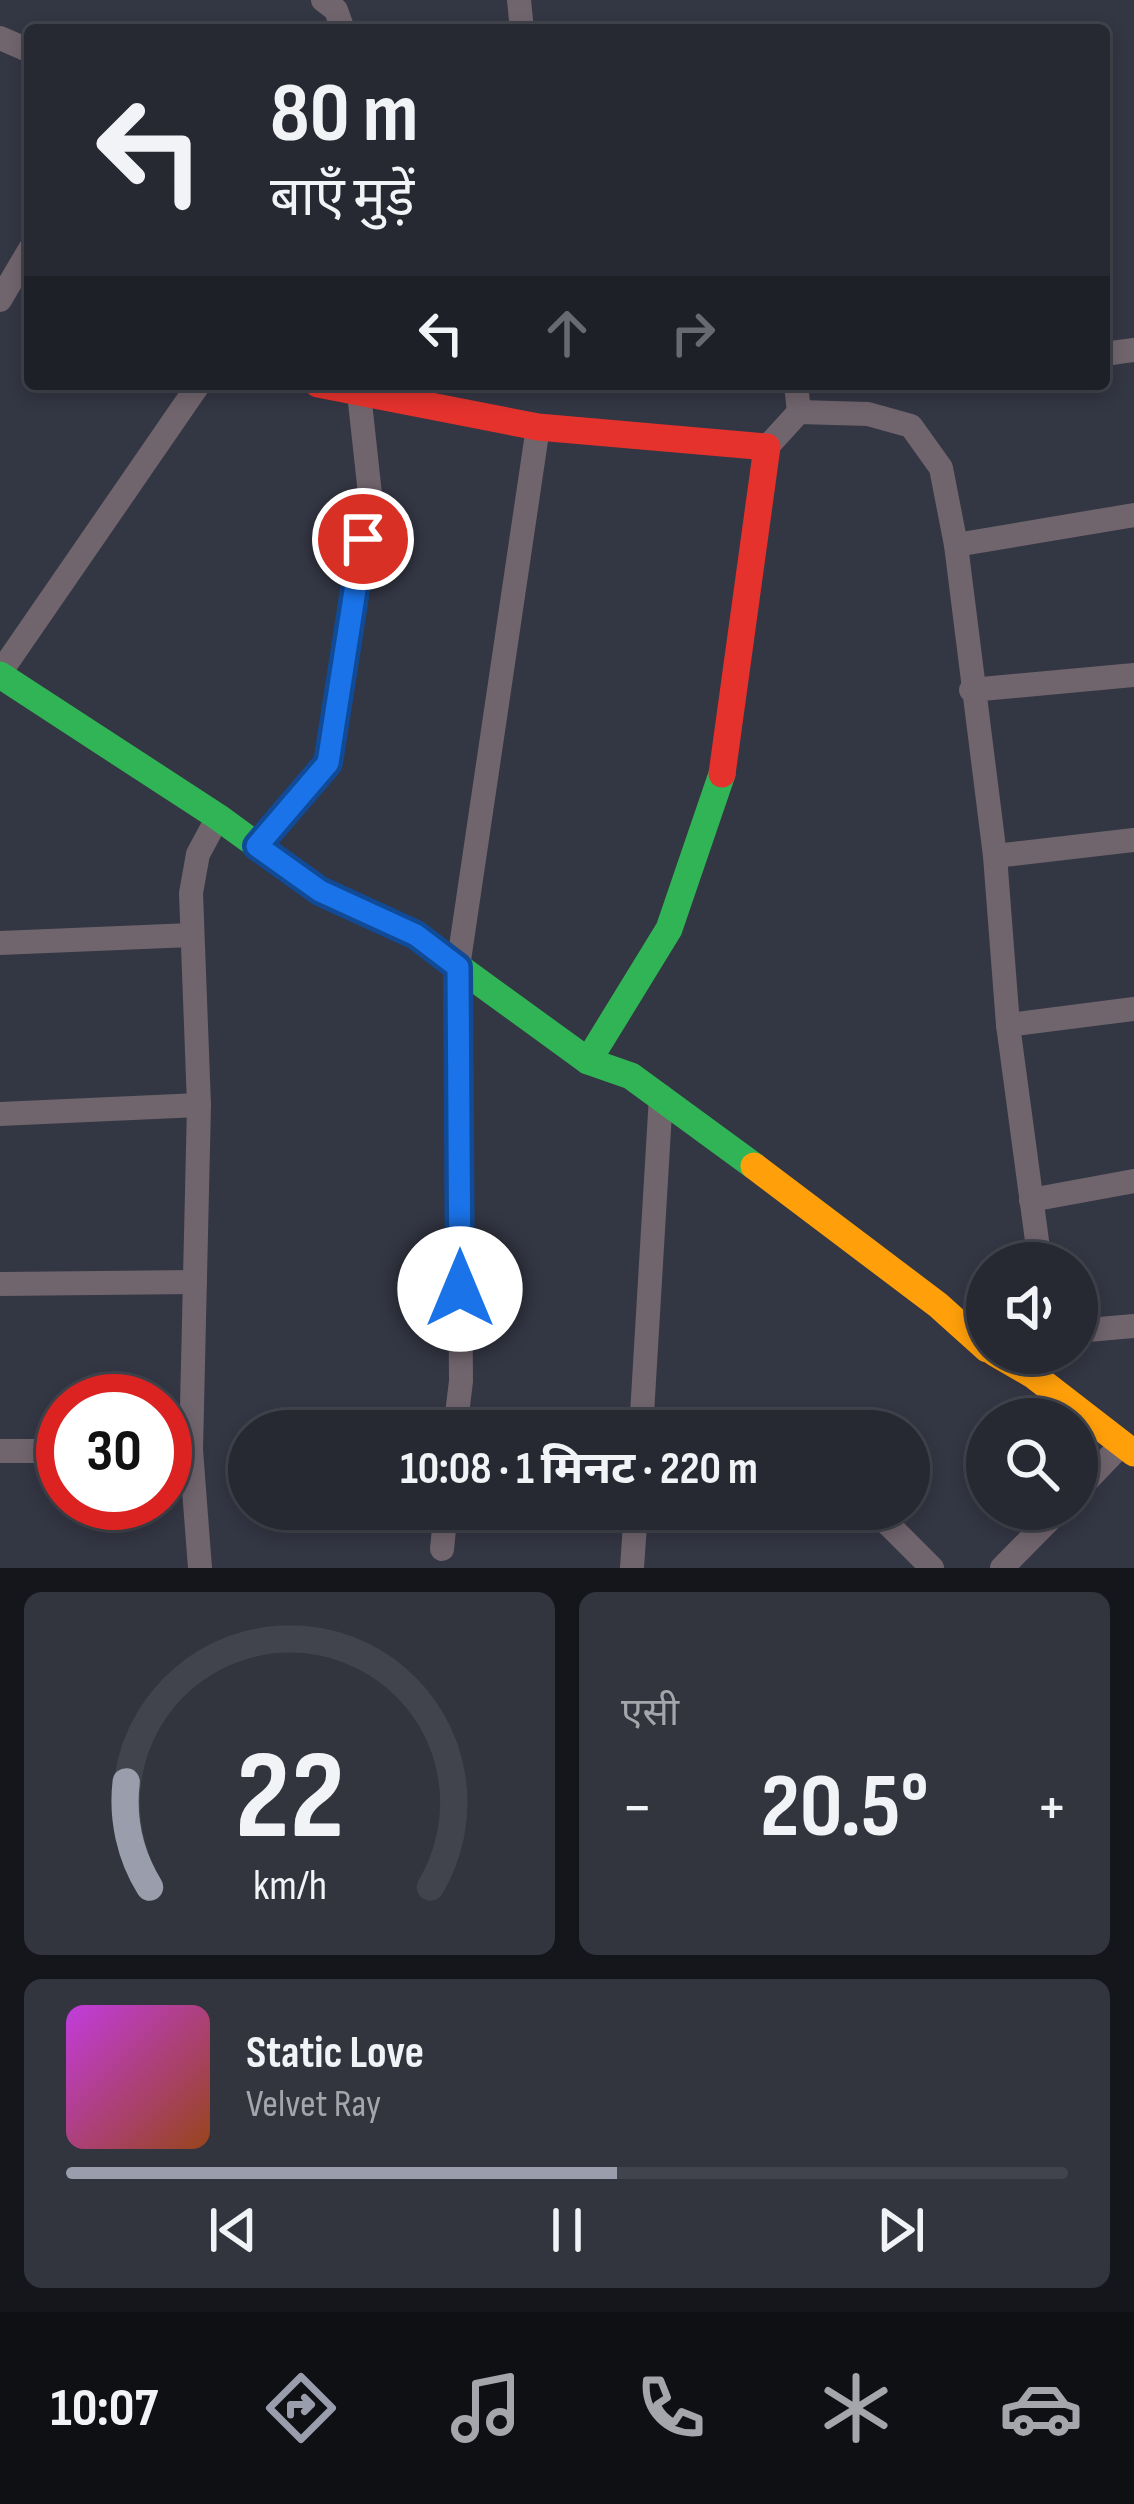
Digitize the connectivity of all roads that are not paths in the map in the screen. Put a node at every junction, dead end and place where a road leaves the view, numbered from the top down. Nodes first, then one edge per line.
1 (323, 0) edge
2 (341, 24) edge
3 (24, 259) edge
4 (0, 301) edge
5 (195, 390) edge
6 (357, 390) edge
7 (366, 390) edge
8 (797, 390) edge
9 (800, 412) junction
10 (538, 427) junction
11 (767, 447) junction
12 (1134, 515) edge
13 (956, 545) junction
14 (0, 674) edge
15 (1134, 675) edge
16 (971, 689) junction
17 (27, 693) junction
18 (0, 706) edge
19 (218, 817) junction
20 (1134, 840) edge
21 (257, 846) junction
22 (995, 856) junction
23 (191, 935) junction
24 (0, 943) edge
25 (458, 967) junction
26 (1134, 1009) edge
27 (1008, 1025) junction
28 (588, 1061) junction
29 (661, 1096) junction
30 (199, 1105) junction
31 (0, 1114) edge
32 (1134, 1181) edge
33 (1031, 1200) junction
34 (1037, 1242) edge
35 (196, 1282) junction
36 (0, 1284) edge
37 (1134, 1326) edge
38 (966, 1329) edge
39 (1098, 1329) edge
40 (1049, 1374) edge
41 (457, 1410) edge
42 (642, 1410) edge
43 (192, 1416) edge
44 (1128, 1448) edge
45 (0, 1451) edge
46 (36, 1451) edge
47 (192, 1463) edge
48 (1098, 1473) edge
49 (444, 1530) edge
50 (635, 1530) edge
51 (895, 1530) edge
52 (1039, 1530) edge
53 (442, 1549) dead end
54 (200, 1568) edge
55 (632, 1568) edge
56 (932, 1568) edge
57 (1002, 1568) edge

1 - 2 street
3 - 4 street
5 - 14 street
6 - 21 street
7 - 10 street
8 - 9 street
9 - 11 street
9 - 13 street
10 - 11 street
10 - 25 street
11 - 28 street
12 - 13 street
13 - 16 street
14 - 17 street
15 - 16 street
16 - 22 street
17 - 18 street
17 - 19 street
19 - 21 street
19 - 23 street
20 - 22 street
21 - 25 street
22 - 27 street
23 - 24 street
23 - 30 street
25 - 28 street
25 - 41 street
26 - 27 street
27 - 33 street
28 - 29 street
29 - 38 street
29 - 42 street
30 - 31 street
30 - 35 street
32 - 33 street
33 - 34 street
35 - 36 street
35 - 43 street
37 - 39 street
40 - 44 street
44 - 48 street
45 - 46 street
47 - 54 street
49 - 53 street
50 - 55 street
51 - 56 street
52 - 57 street

